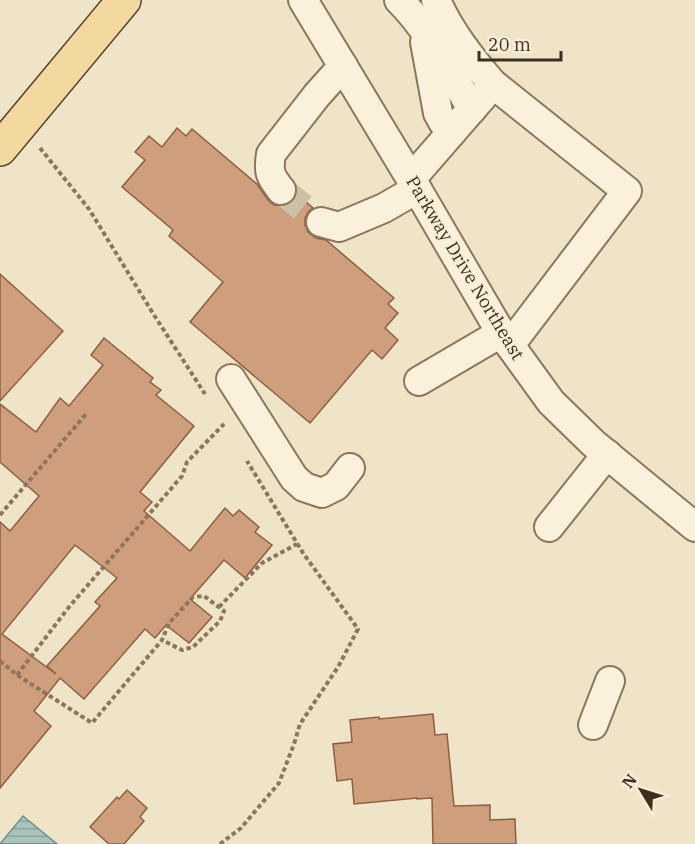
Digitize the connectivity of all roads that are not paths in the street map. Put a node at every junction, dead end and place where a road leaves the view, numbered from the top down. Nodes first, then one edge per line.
1 (124, 0) edge
2 (303, 0) edge
3 (399, 0) edge
4 (436, 0) edge
5 (419, 22) junction
6 (343, 66) junction
7 (493, 84) junction
8 (472, 109) junction
9 (451, 133) junction
10 (14, 137) edge
11 (414, 184) junction
12 (281, 190) tunnel mouth
13 (321, 222) tunnel mouth
14 (506, 339) junction
15 (231, 380) dead end
16 (419, 381) dead end
17 (607, 454) junction
18 (350, 468) dead end
19 (549, 527) dead end
20 (695, 527) edge
21 (610, 681) dead end
22 (593, 725) dead end

1 - 10 main road
2 - 6 street, Parkway Drive Northeast
3 - 5 street
4 - 7 street
5 - 8 street
5 - 9 street
6 - 11 street, Parkway Drive Northeast
6 - 12 street
7 - 8 street
7 - 14 street
8 - 9 street
9 - 11 street
11 - 13 street
11 - 14 street, Parkway Drive Northeast
14 - 16 street
14 - 17 street, Parkway Drive Northeast
15 - 18 street
17 - 19 street
17 - 20 street, Parkway Drive Northeast
21 - 22 street

